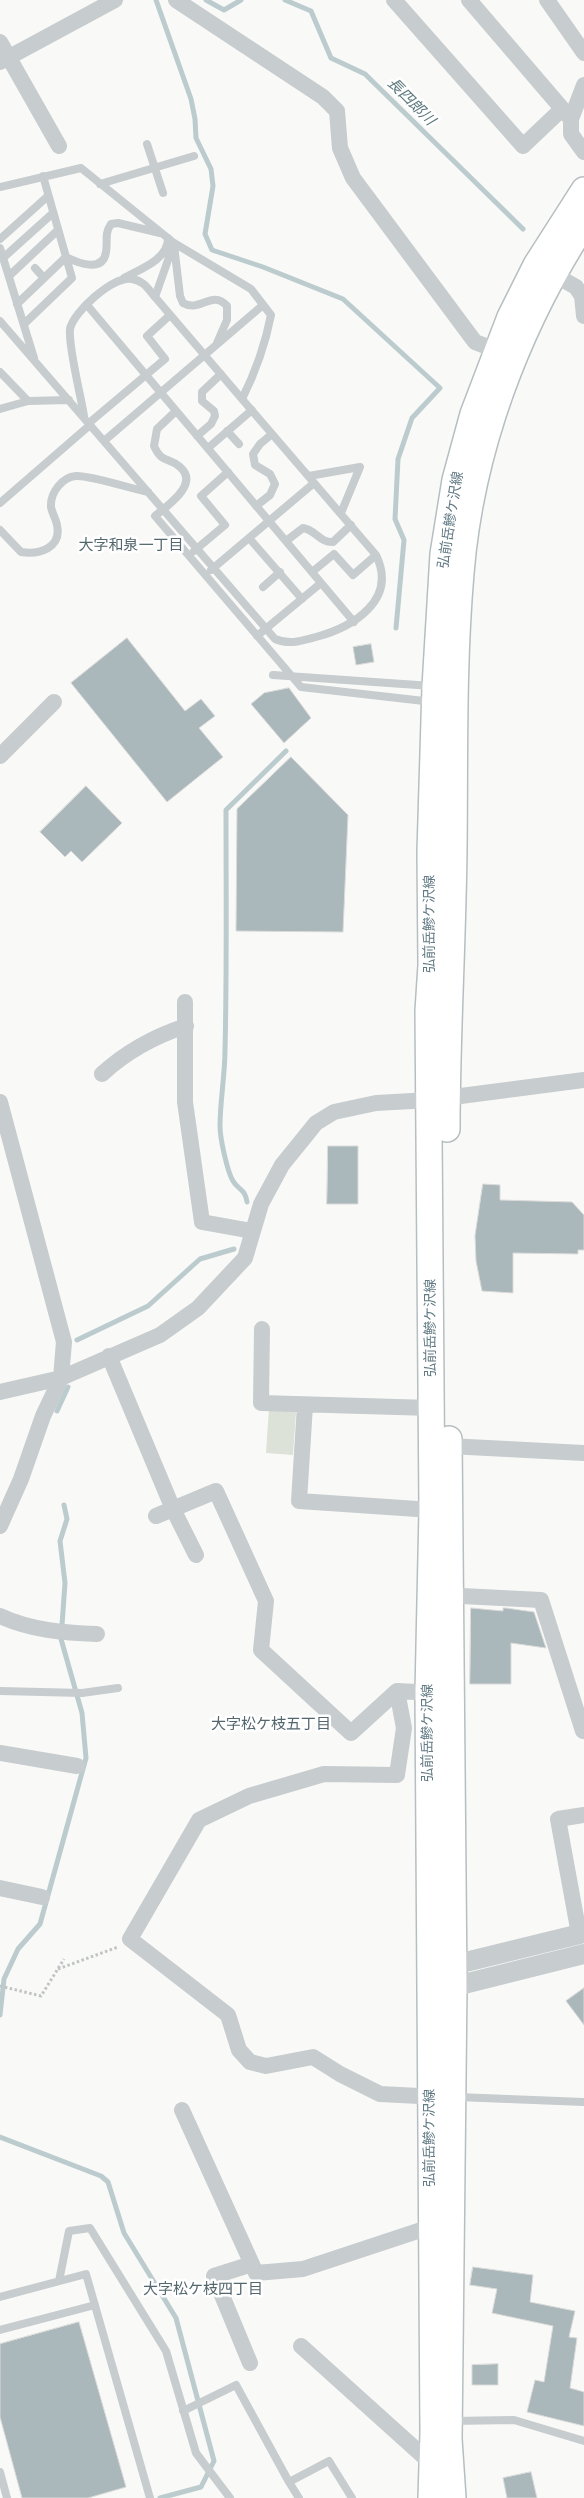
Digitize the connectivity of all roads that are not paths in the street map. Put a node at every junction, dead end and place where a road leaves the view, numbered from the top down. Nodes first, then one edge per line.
1 (114, 0) edge
2 (176, 0) edge
3 (394, 0) edge
4 (469, 0) edge
5 (547, 0) edge
6 (88, 6) edge
7 (0, 42) edge
8 (584, 53) edge
9 (4, 60) edge
10 (584, 85) edge
11 (566, 114) junction
12 (148, 144) dead end
13 (59, 146) dead end
14 (584, 152) edge
15 (194, 156) dead end
16 (155, 168) junction
17 (43, 176) junction
18 (100, 184) junction
19 (0, 187) edge
20 (584, 190) edge
21 (163, 193) dead end
22 (48, 196) junction
23 (53, 213) junction
24 (584, 224) edge
25 (58, 230) junction
26 (168, 238) junction
27 (0, 239) edge
28 (0, 248) edge
29 (66, 256) junction
30 (3, 258) junction
31 (35, 268) dead end
32 (545, 269) junction
33 (9, 276) junction
34 (44, 278) junction
35 (120, 280) junction
36 (156, 297) junction
37 (17, 304) junction
38 (87, 305) junction
39 (263, 305) junction
40 (170, 315) junction
41 (584, 316) edge
42 (0, 321) edge
43 (24, 324) junction
44 (216, 345) junction
45 (505, 353) junction
46 (204, 356) junction
47 (36, 362) junction
48 (0, 372) edge
49 (221, 374) junction
50 (146, 375) junction
51 (161, 393) junction
52 (242, 399) junction
53 (69, 400) junction
54 (28, 401) junction
55 (0, 409) edge
56 (252, 410) junction
57 (176, 411) junction
58 (88, 422) junction
59 (227, 431) junction
60 (272, 434) junction
61 (197, 436) junction
62 (104, 441) junction
63 (239, 444) dead end
64 (208, 448) junction
65 (228, 472) junction
66 (311, 480) junction
67 (148, 492) junction
68 (0, 504) edge
69 (256, 506) junction
70 (163, 509) junction
71 (341, 513) junction
72 (269, 521) junction
73 (351, 525) junction
74 (0, 530) edge
75 (249, 538) junction
76 (286, 541) junction
77 (196, 548) junction
78 (188, 555) junction
79 (376, 555) junction
80 (214, 568) junction
81 (280, 572) junction
82 (312, 572) junction
83 (205, 575) junction
84 (321, 583) junction
85 (263, 587) dead end
86 (302, 599) junction
87 (354, 622) junction
88 (266, 629) junction
89 (257, 636) junction
90 (273, 675) dead end
91 (291, 676) junction
92 (445, 695) junction
93 (54, 702) dead end
94 (0, 756) edge
95 (186, 1002) dead end
96 (186, 1026) junction
97 (102, 1074) dead end
98 (584, 1080) edge
99 (438, 1098) junction
100 (1, 1109) edge
101 (252, 1231) junction
102 (262, 1328) dead end
103 (109, 1356) junction
104 (62, 1378) junction
105 (0, 1392) edge
106 (305, 1405) junction
107 (431, 1408) junction
108 (449, 1446) junction
109 (584, 1453) edge
110 (173, 1509) junction
111 (432, 1510) junction
112 (156, 1516) dead end
113 (0, 1526) edge
114 (196, 1555) dead end
115 (440, 1595) junction
116 (0, 1616) edge
117 (97, 1634) dead end
118 (118, 1688) dead end
119 (0, 1691) edge
120 (397, 1691) junction
121 (439, 1694) junction
122 (584, 1731) edge
123 (0, 1753) edge
124 (77, 1766) dead end
125 (584, 1815) edge
126 (0, 1888) edge
127 (42, 1897) dead end
128 (582, 1933) edge
129 (584, 1954) edge
130 (454, 1976) junction
131 (430, 1981) junction
132 (441, 2097) junction
133 (584, 2102) edge
134 (182, 2110) dead end
135 (430, 2227) junction
136 (252, 2264) junction
137 (60, 2281) junction
138 (0, 2297) edge
139 (95, 2305) junction
140 (0, 2330) edge
141 (301, 2346) dead end
142 (250, 2363) dead end
143 (186, 2410) junction
144 (449, 2421) junction
145 (584, 2441) edge
146 (432, 2464) junction
147 (0, 2472) edge
148 (289, 2482) junction
149 (7, 2498) edge
150 (150, 2498) edge
151 (230, 2498) edge
152 (299, 2498) edge
153 (352, 2498) edge
154 (431, 2498) edge
155 (453, 2498) edge

1 - 6 street
2 - 45 street
3 - 11 street
4 - 11 street
5 - 8 street
6 - 9 street
7 - 9 street
9 - 13 street
10 - 11 street
11 - 14 street
12 - 16 lane
15 - 16 lane
16 - 18 lane
16 - 21 lane
17 - 18 lane
17 - 19 lane
17 - 22 lane
18 - 26 lane
20 - 32 main road, 弘前岳鰺ケ沢線
22 - 23 lane
22 - 27 lane
23 - 25 lane
23 - 30 lane
24 - 32 main road
25 - 29 lane
25 - 33 lane
26 - 29 lane
26 - 35 lane
26 - 36 lane
26 - 39 lane
26 - 44 lane
28 - 30 lane
29 - 34 lane
29 - 43 lane
30 - 33 lane
31 - 34 lane
32 - 41 street
32 - 45 main road, 弘前岳鰺ケ沢線
33 - 37 lane
34 - 37 lane
35 - 36 lane
35 - 38 lane
36 - 40 lane
37 - 43 lane
38 - 50 lane
38 - 58 lane
39 - 44 lane
39 - 52 lane
40 - 46 lane
40 - 50 lane
42 - 47 lane
43 - 47 lane
44 - 46 lane
45 - 92 main road, 弘前岳鰺ケ沢線
46 - 49 lane
46 - 51 lane
47 - 53 lane
48 - 54 lane
49 - 52 lane
49 - 61 lane
50 - 51 lane
50 - 58 lane
51 - 57 lane
51 - 62 lane
52 - 56 lane
53 - 54 lane
53 - 58 lane
54 - 55 lane
56 - 59 lane
56 - 60 lane
57 - 61 lane
57 - 70 lane
58 - 62 lane
58 - 68 lane
59 - 63 lane
59 - 64 lane
60 - 66 lane
60 - 69 lane
61 - 64 lane
62 - 67 lane
64 - 65 lane
65 - 69 lane
65 - 77 lane
66 - 71 lane
66 - 71 lane
66 - 72 lane
67 - 70 lane
67 - 74 lane
69 - 72 lane
70 - 77 lane
70 - 78 lane
71 - 73 lane
72 - 75 lane
72 - 76 lane
73 - 76 lane
73 - 79 lane
75 - 80 lane
75 - 81 lane
76 - 82 lane
77 - 78 lane
77 - 80 lane
78 - 83 lane
79 - 82 lane
79 - 87 lane
80 - 83 lane
80 - 88 lane
81 - 85 lane
81 - 86 lane
82 - 84 lane
83 - 89 lane
84 - 86 lane
84 - 87 lane
86 - 88 lane
87 - 88 lane
88 - 89 lane
89 - 91 lane
90 - 91 lane
91 - 92 lane
91 - 92 lane
92 - 99 main road, 弘前岳鰺ケ沢線
93 - 94 street
95 - 96 street
96 - 97 street
96 - 101 street
98 - 99 street
99 - 101 street
99 - 107 main road, 弘前岳鰺ケ沢線
99 - 108 main road
100 - 104 street
101 - 103 street
102 - 106 street
103 - 104 street
103 - 110 street
104 - 105 street
104 - 113 street
106 - 107 street
106 - 111 street
107 - 111 main road, 弘前岳鰺ケ沢線
108 - 109 street
108 - 115 main road
110 - 112 street
110 - 114 street
110 - 120 street
111 - 115 main road, 弘前岳鰺ケ沢線
115 - 121 main road, 弘前岳鰺ケ沢線
115 - 122 street
116 - 117 street
118 - 119 lane
120 - 121 street
120 - 132 street
121 - 130 main road
121 - 131 main road, 弘前岳鰺ケ沢線
123 - 124 street
125 - 128 street
126 - 127 street
128 - 130 street
129 - 130 street
130 - 131 street
130 - 132 main road
131 - 132 main road, 弘前岳鰺ケ沢線
132 - 133 lane
132 - 135 main road, 弘前岳鰺ケ沢線
132 - 144 main road
134 - 136 street
135 - 136 street
135 - 146 main road, 弘前岳鰺ケ沢線
136 - 142 street
137 - 138 lane
137 - 139 lane
137 - 143 lane
139 - 140 lane
139 - 150 lane
141 - 146 street
143 - 148 lane
143 - 151 lane
144 - 145 lane
144 - 155 main road
146 - 154 main road, 弘前岳鰺ケ沢線
147 - 149 lane
148 - 152 lane
148 - 153 lane

